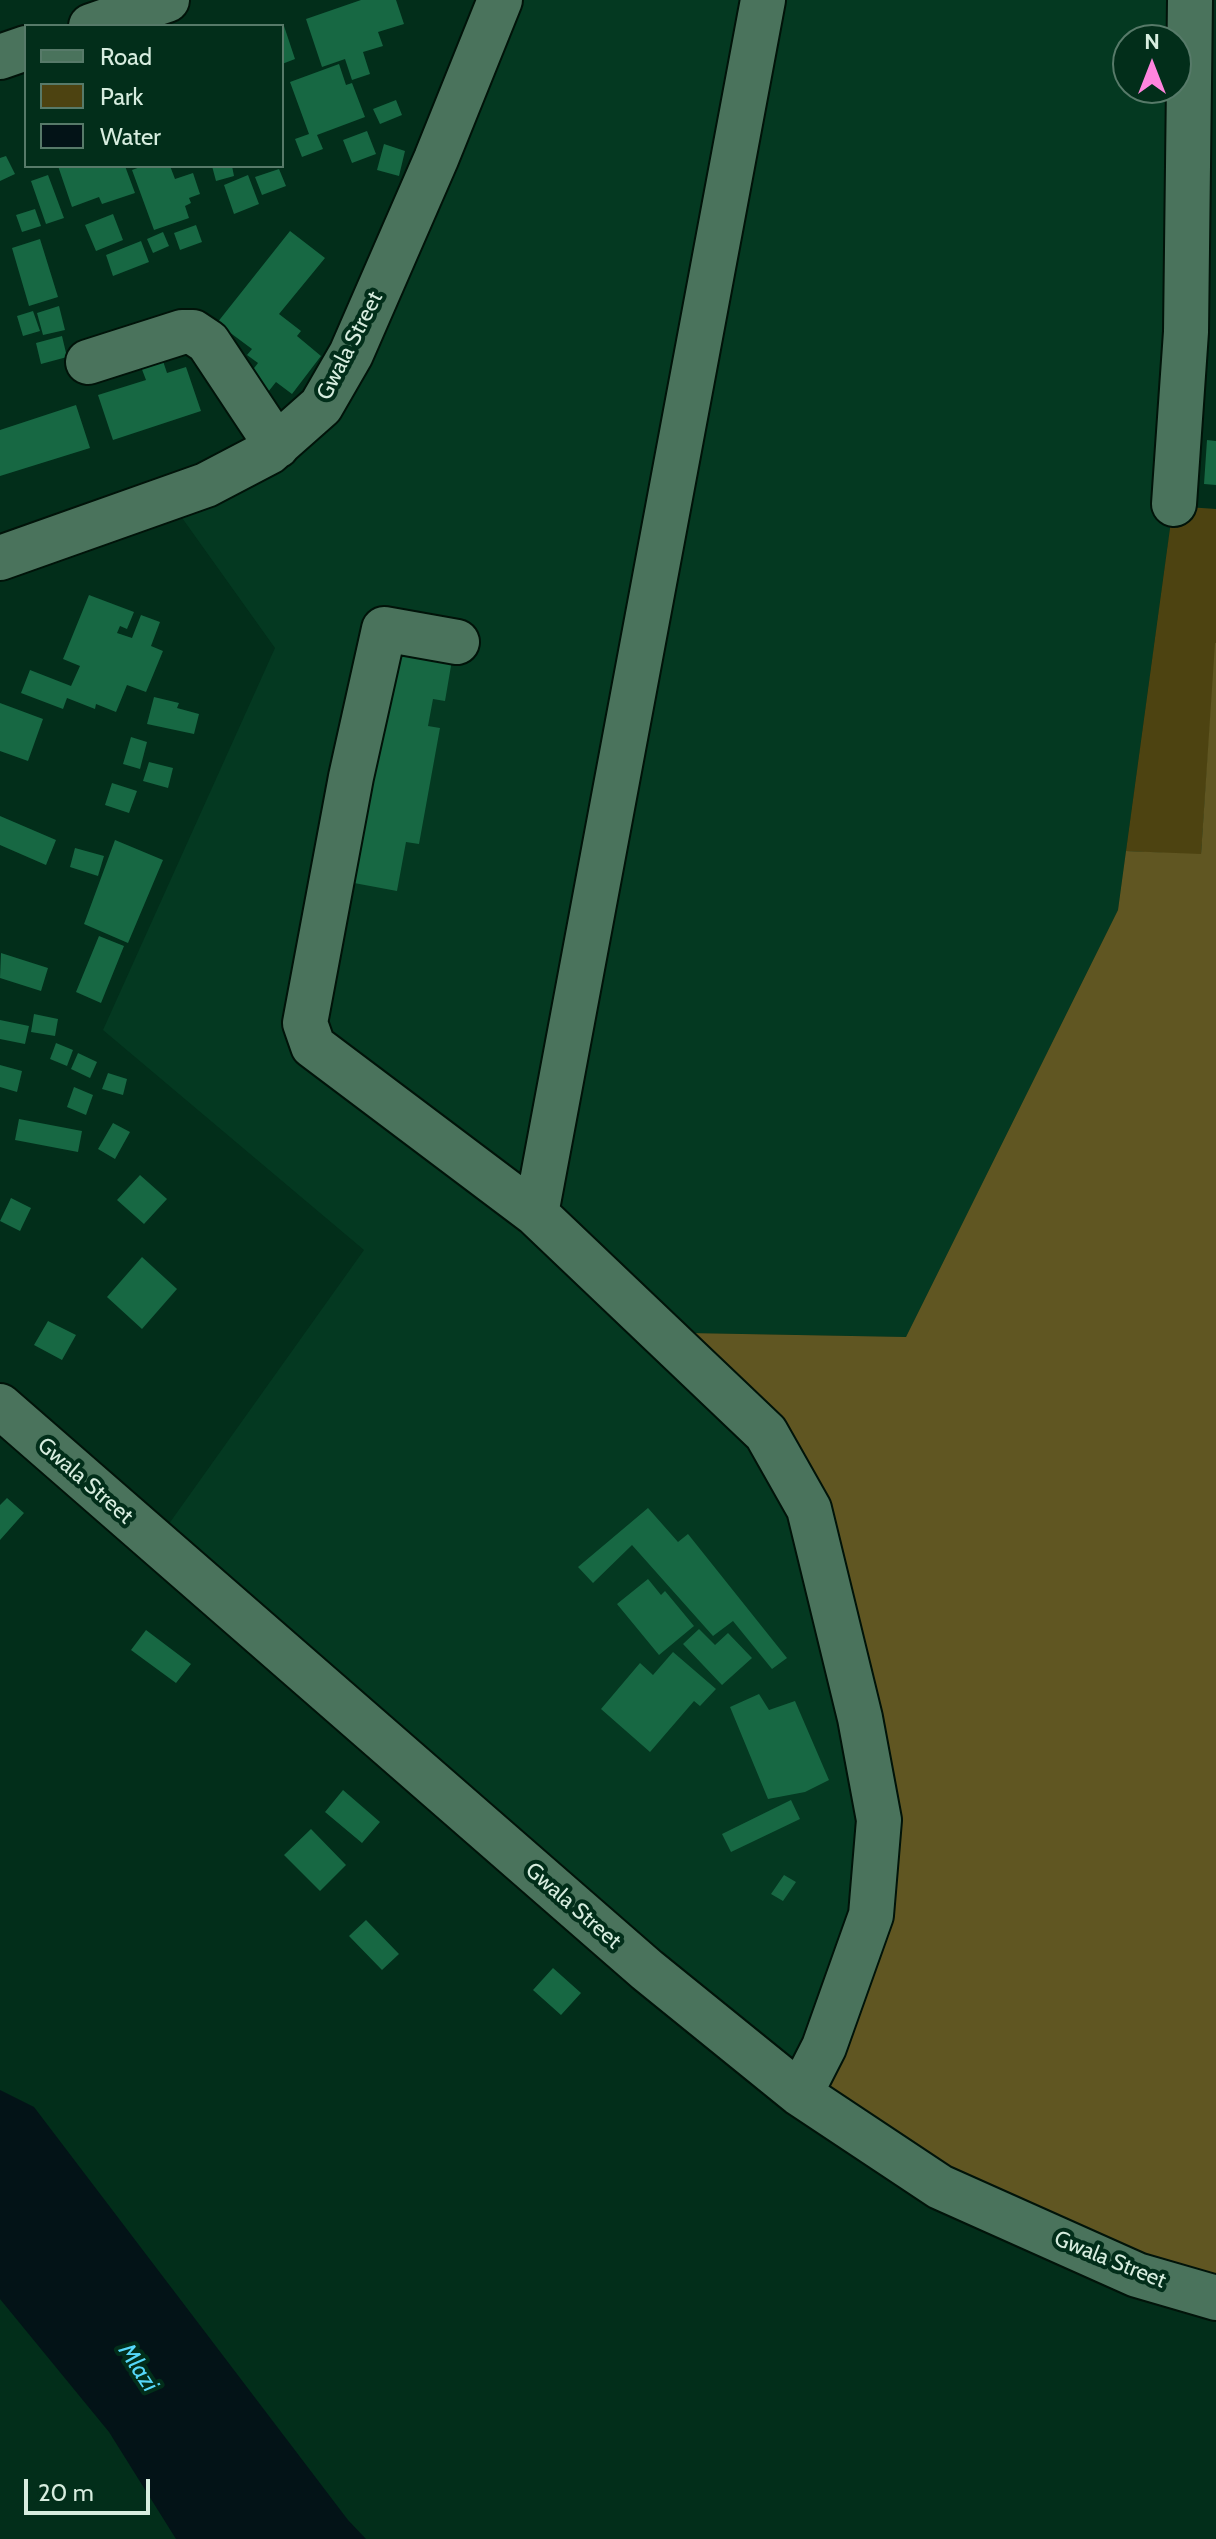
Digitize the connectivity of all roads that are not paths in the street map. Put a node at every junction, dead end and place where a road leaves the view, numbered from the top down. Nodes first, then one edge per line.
1 (167, 0) edge
2 (500, 0) edge
3 (763, 0) edge
4 (1190, 0) edge
5 (97, 24) edge
6 (24, 49) edge
7 (0, 57) edge
8 (88, 362) dead end
9 (277, 446) junction
10 (1174, 504) dead end
11 (0, 558) edge
12 (457, 642) dead end
13 (536, 1214) junction
14 (0, 1406) edge
15 (800, 2094) junction
16 (1216, 2298) edge

1 - 5 street
2 - 9 street, Gwala Street
3 - 13 street
4 - 10 street
6 - 7 street
8 - 9 street
9 - 11 street, Gwala Street
12 - 13 street
13 - 15 street
14 - 15 street, Gwala Street
15 - 16 street, Gwala Street

